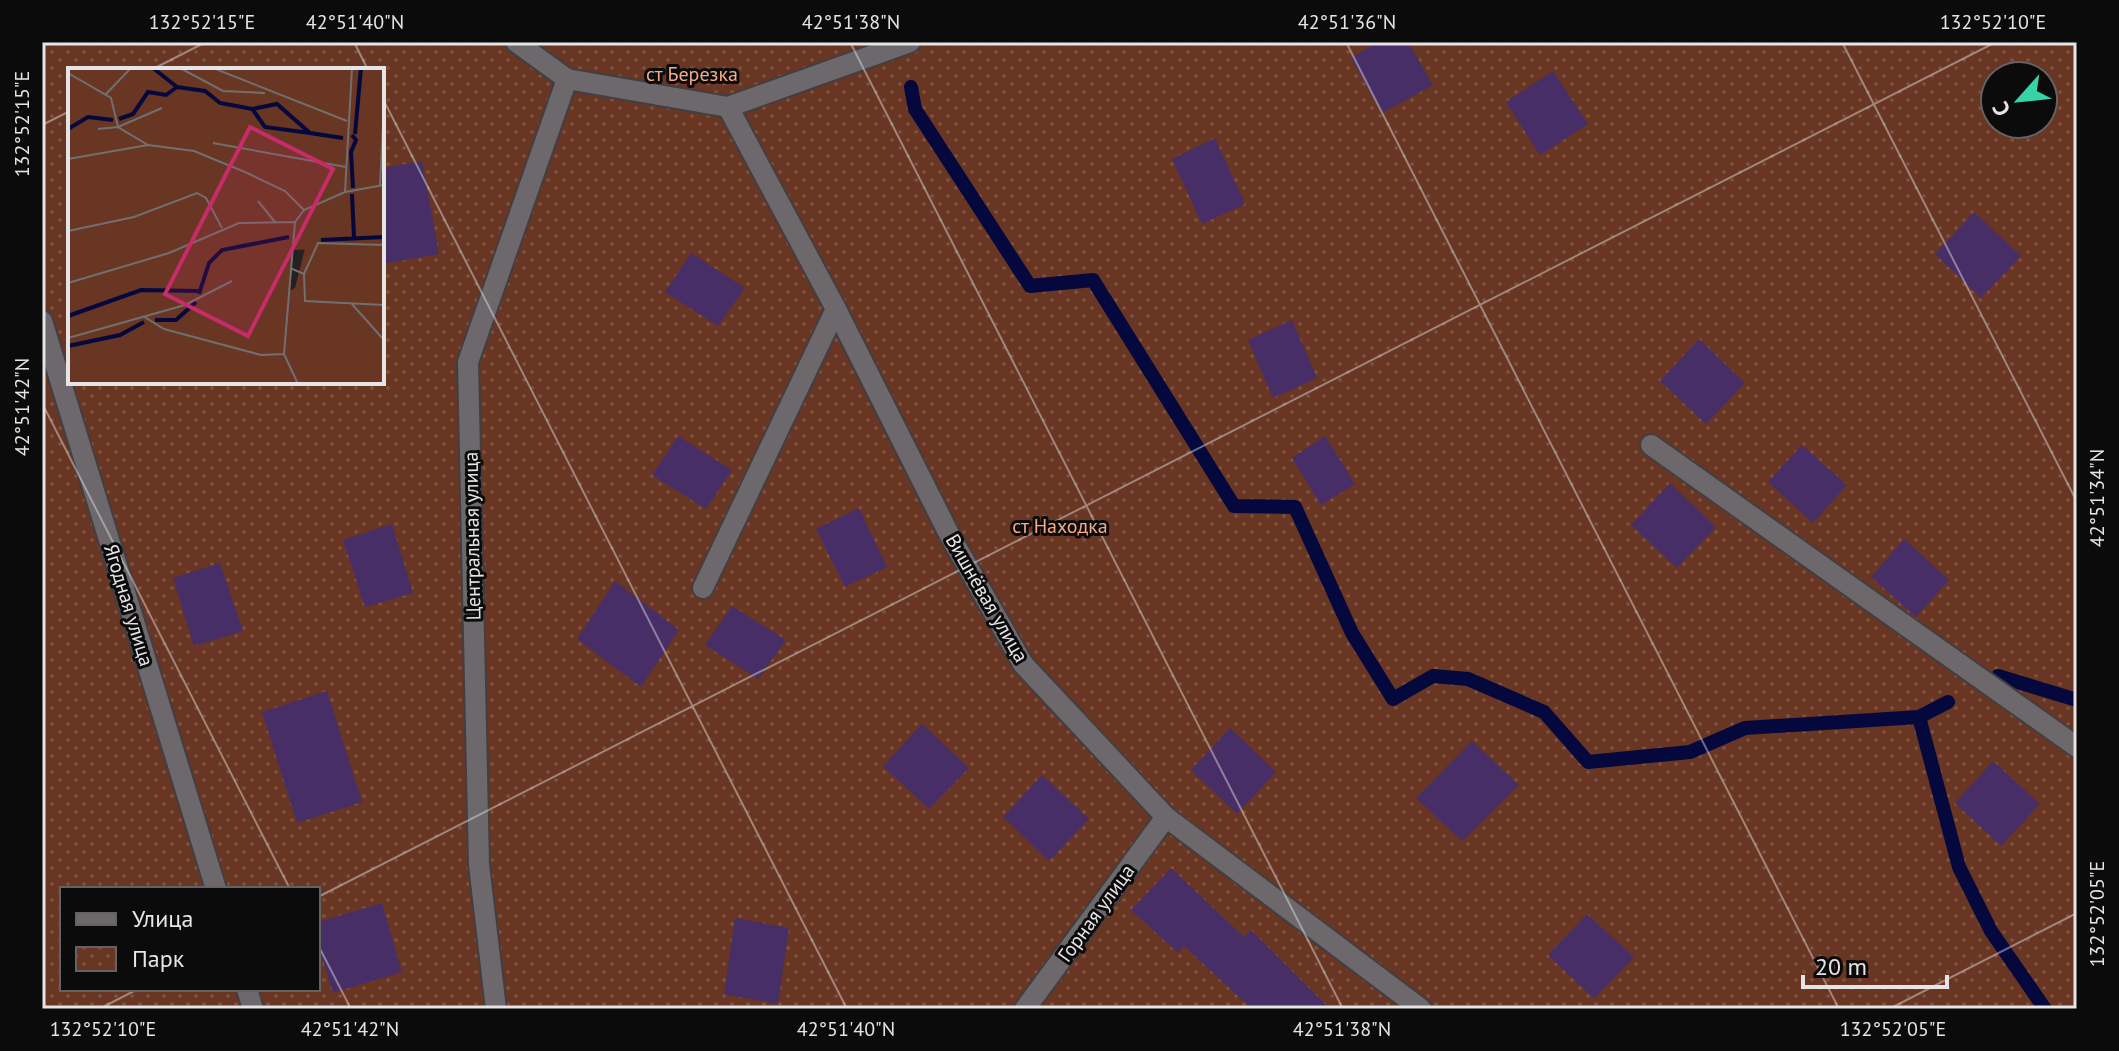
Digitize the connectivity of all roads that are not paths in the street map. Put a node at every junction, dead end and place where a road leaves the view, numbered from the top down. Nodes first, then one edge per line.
1 (516, 42) edge
2 (910, 42) edge
3 (567, 79) junction
4 (728, 107) junction
5 (836, 309) junction
6 (42, 321) edge
7 (1651, 445) dead end
8 (703, 588) dead end
9 (2077, 747) edge
10 (1166, 817) junction
11 (215, 887) edge
12 (496, 1009) edge
13 (1025, 1009) edge
14 (1421, 1009) edge

1 - 3 street
2 - 4 street
3 - 4 street
3 - 12 street, Центральная улица
4 - 5 street, Вишнёвая улица
5 - 8 street
5 - 10 street, Вишнёвая улица
6 - 11 street, Ягодная улица
7 - 9 street
10 - 13 street, Горная улица
10 - 14 street, Вишнёвая улица

